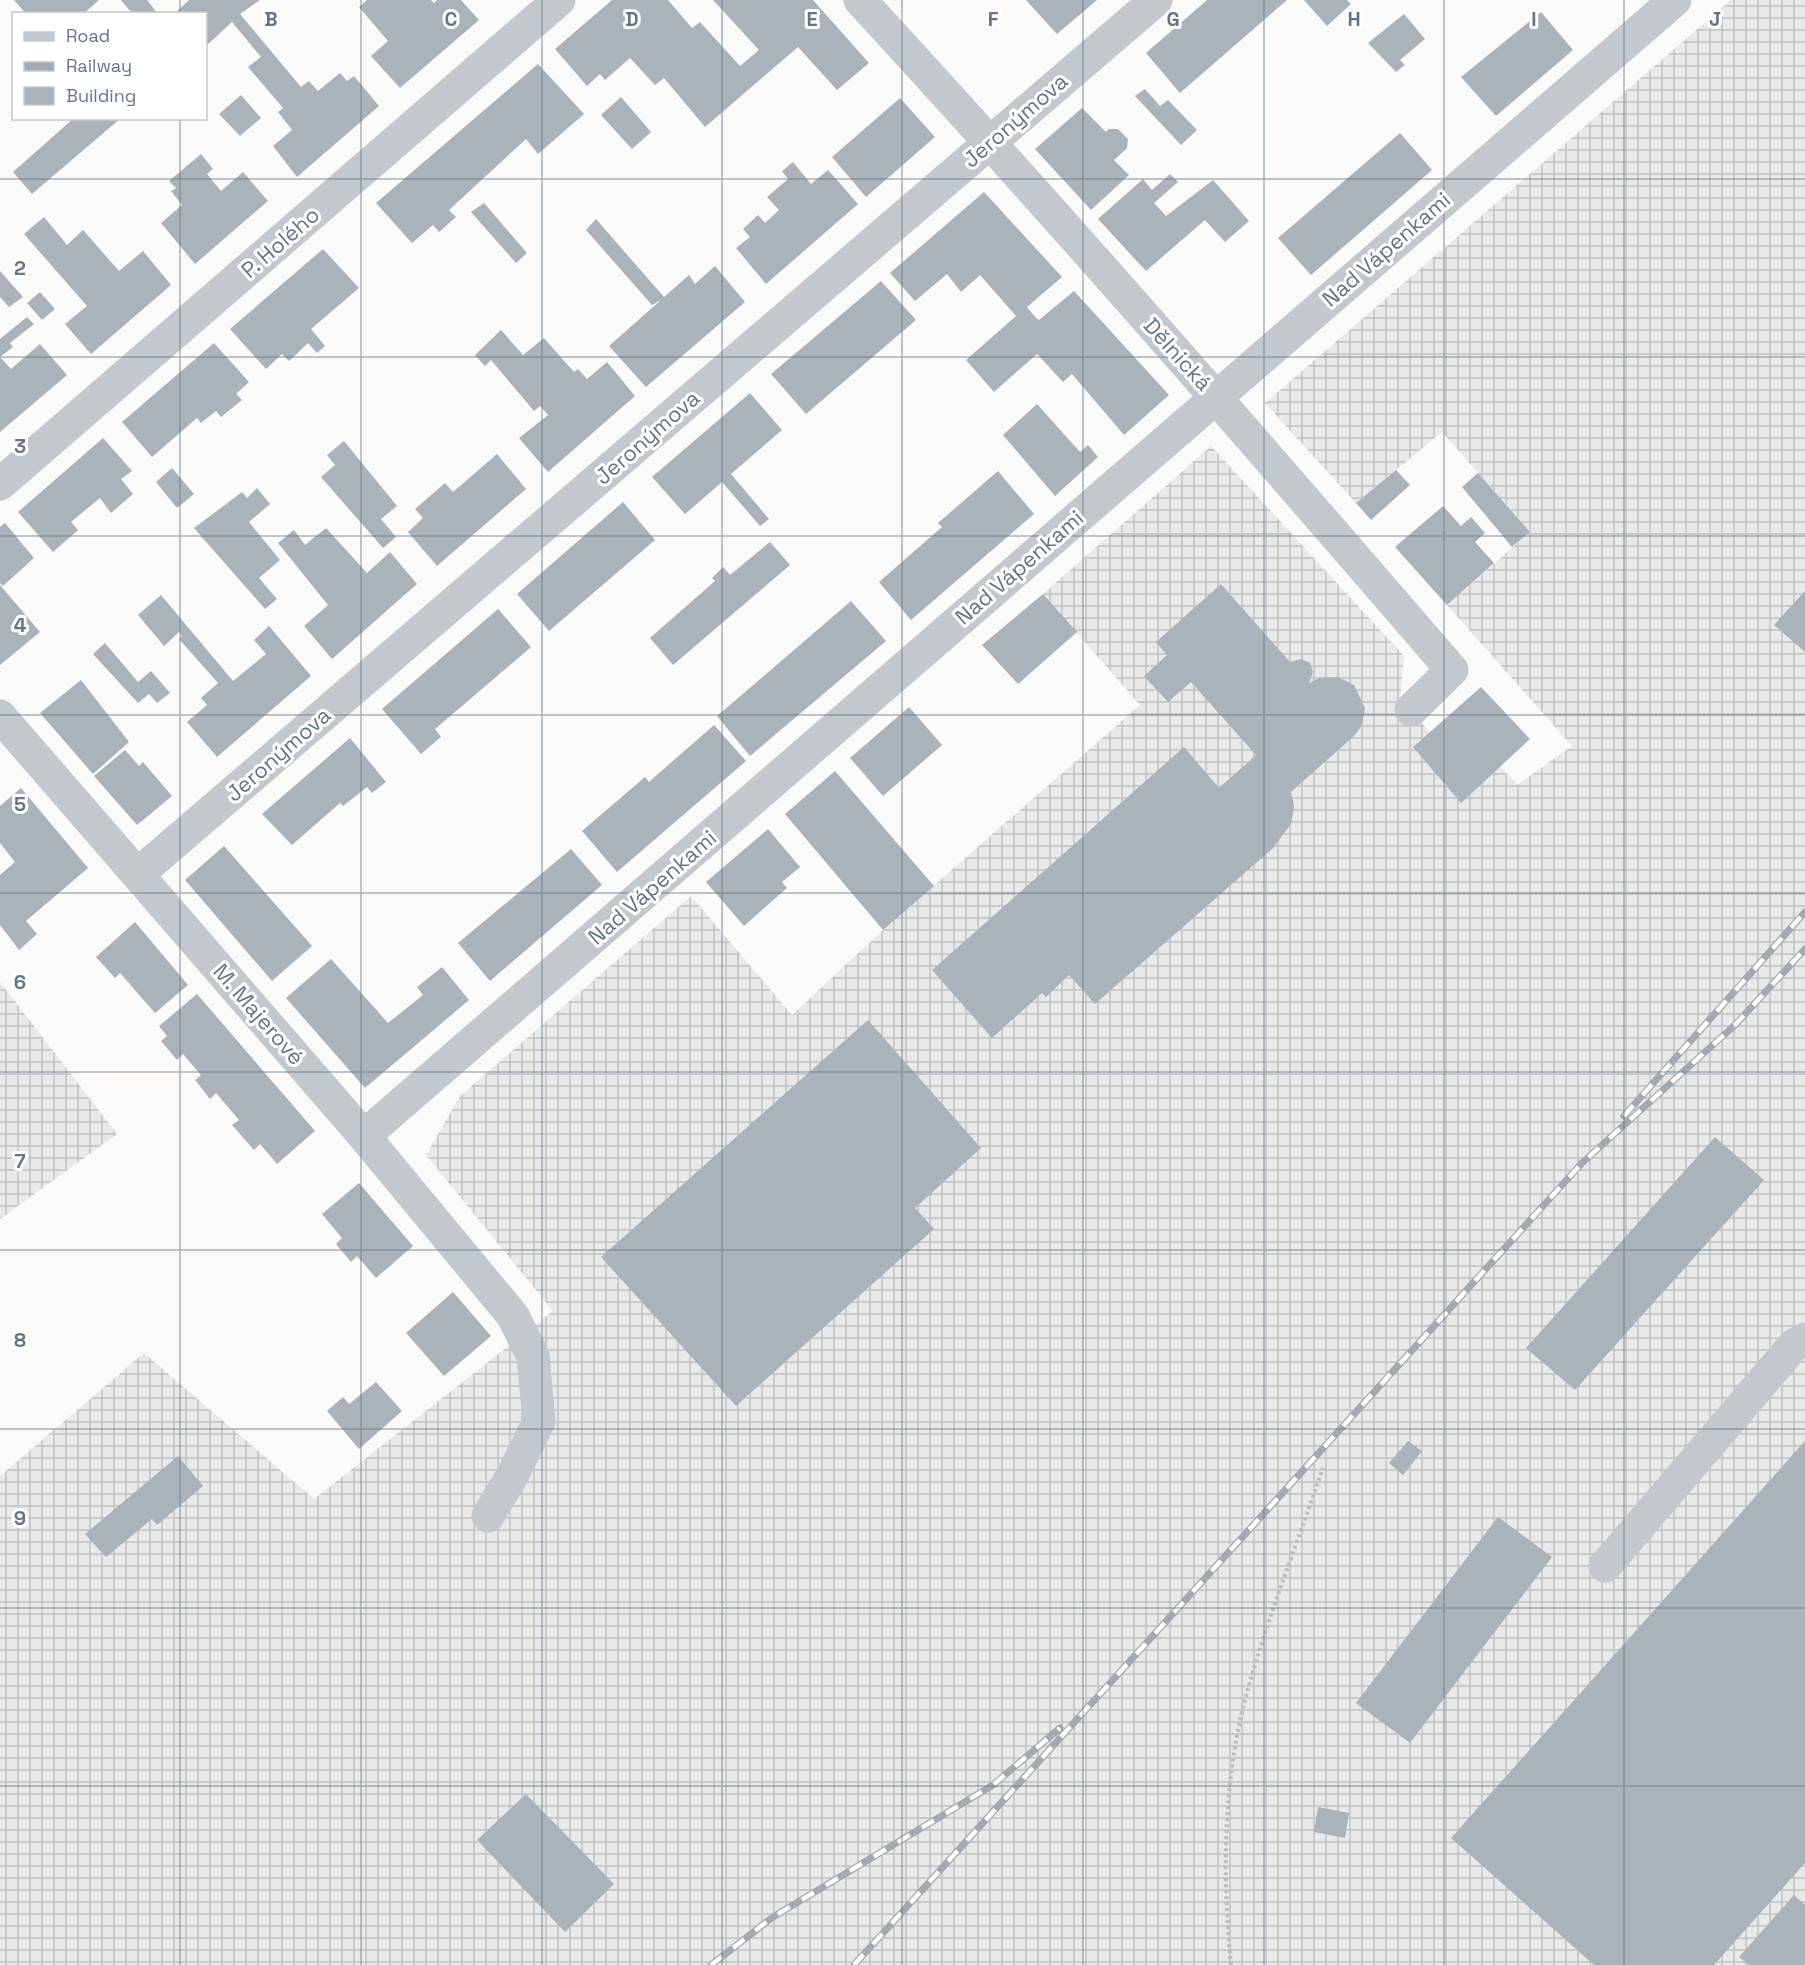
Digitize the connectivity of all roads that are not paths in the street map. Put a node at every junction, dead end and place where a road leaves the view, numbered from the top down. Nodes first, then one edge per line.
1 (559, 0) edge
2 (860, 0) edge
3 (1156, 0) edge
4 (1675, 0) edge
5 (990, 141) junction
6 (1216, 396) junction
7 (0, 484) edge
8 (1411, 710) dead end
9 (0, 716) edge
10 (138, 874) junction
11 (364, 1137) junction
12 (1805, 1339) edge
13 (488, 1516) dead end
14 (1605, 1566) dead end

1 - 7 street, P. Holého
2 - 5 street, Dělnická
3 - 5 street, Jeronýmova
4 - 6 street, Nad Vápenkami
5 - 6 street, Dělnická
5 - 10 street, Jeronýmova
6 - 8 street, Dělnická
6 - 11 street, Nad Vápenkami
9 - 10 street, M. Majerové
10 - 11 street, M. Majerové
11 - 13 street, M. Majerové
12 - 14 street

